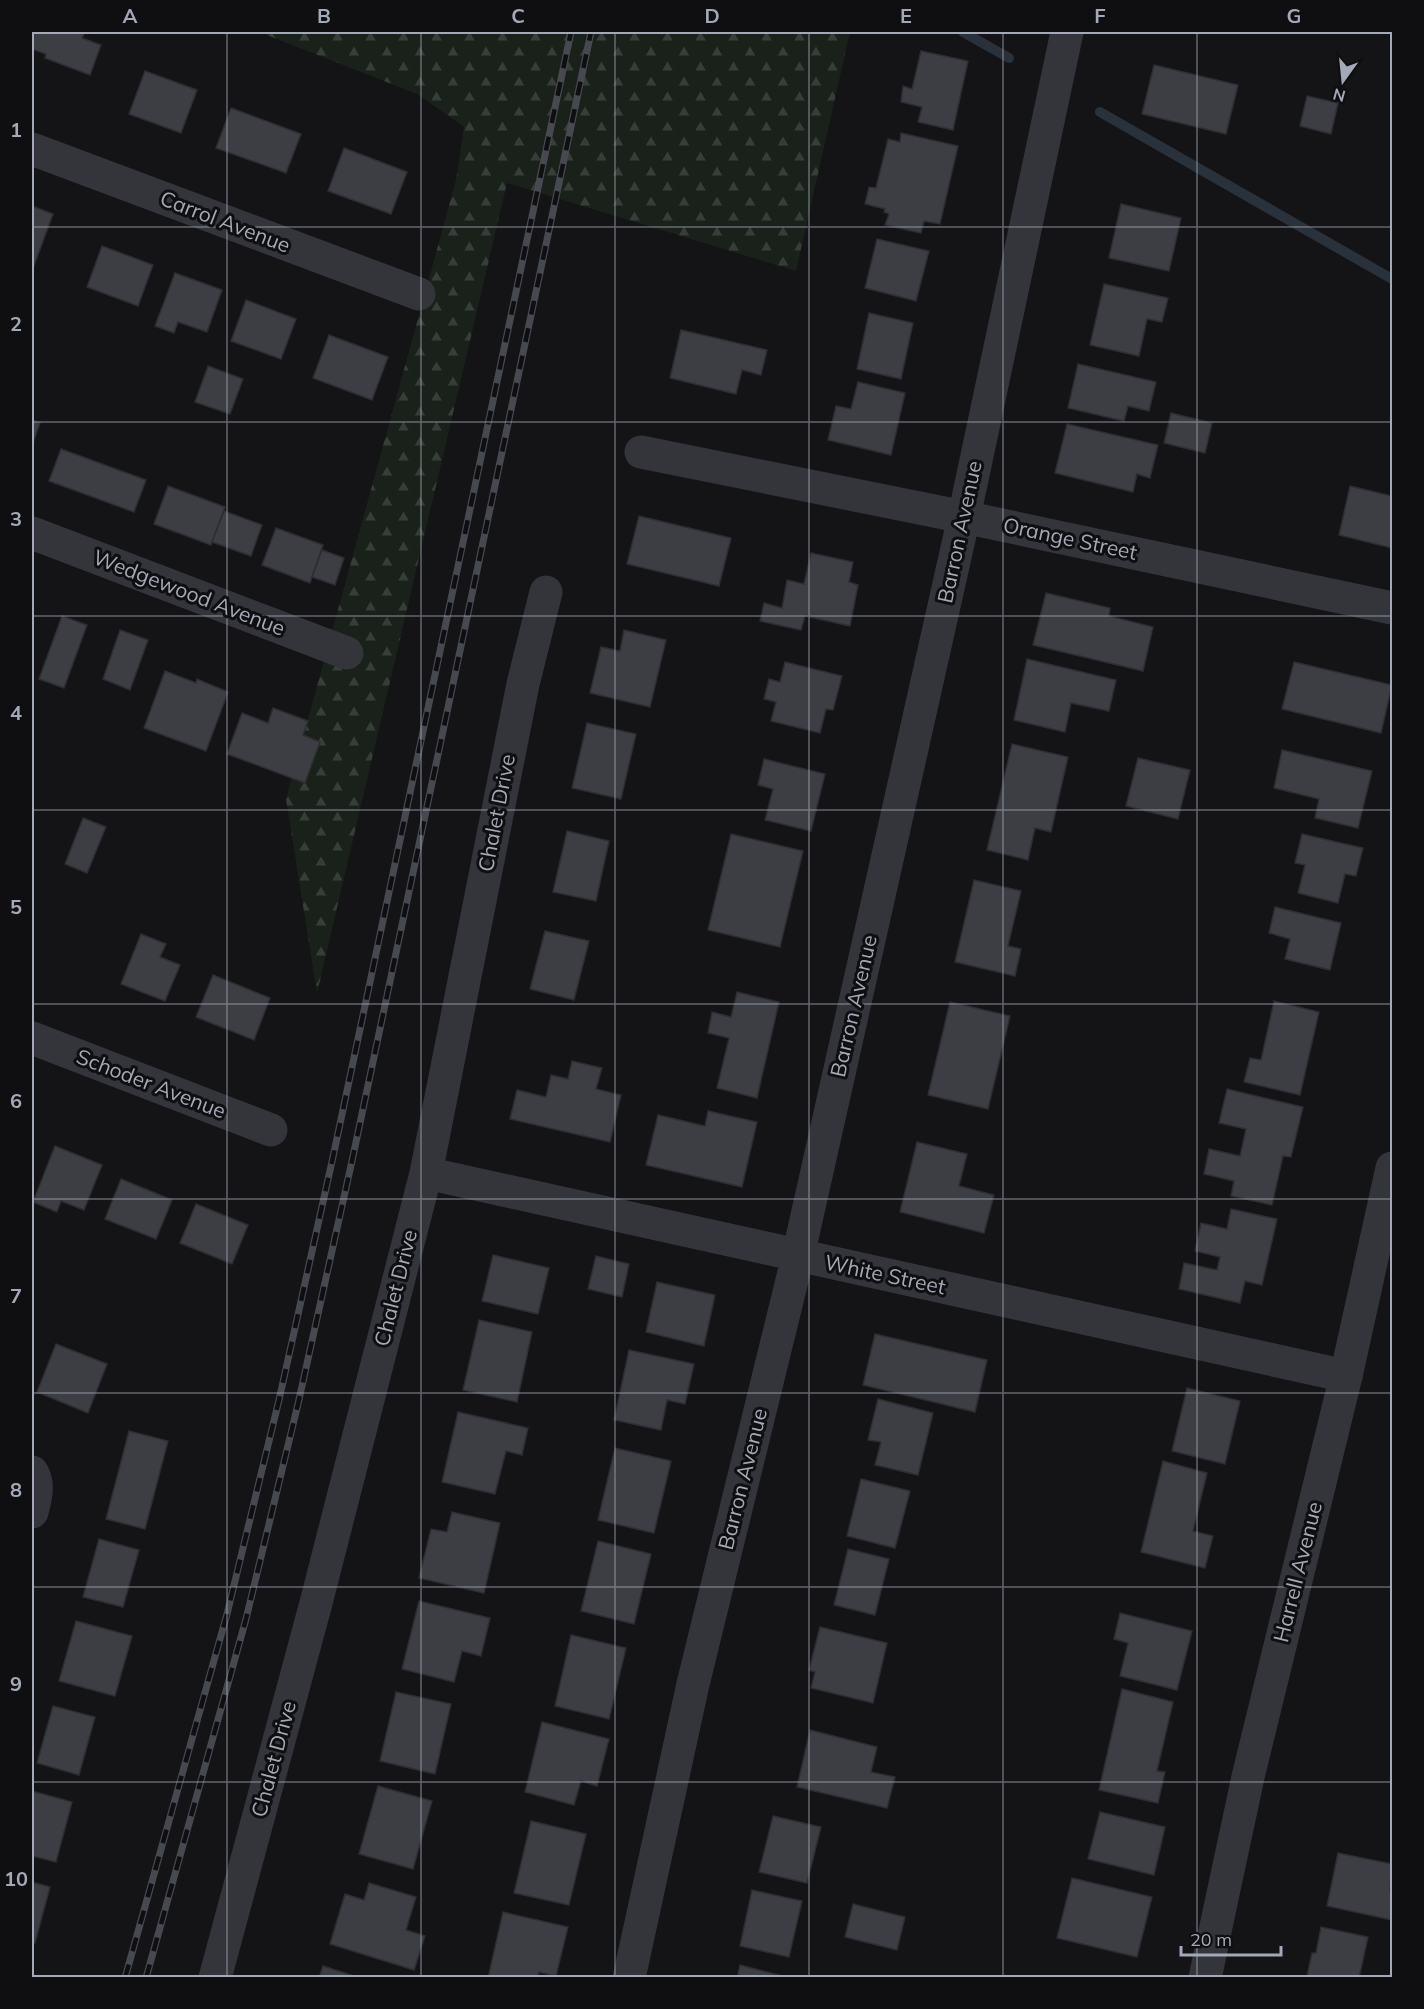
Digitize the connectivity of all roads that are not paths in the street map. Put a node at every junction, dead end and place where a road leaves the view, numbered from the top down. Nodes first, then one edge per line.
1 (1068, 32) edge
2 (32, 149) edge
3 (419, 294) dead end
4 (641, 452) dead end
5 (964, 517) junction
6 (32, 533) edge
7 (546, 592) dead end
8 (1392, 608) edge
9 (347, 653) dead end
10 (32, 1038) edge
11 (271, 1130) dead end
12 (1392, 1168) edge
13 (426, 1173) junction
14 (798, 1256) junction
15 (1346, 1376) junction
16 (33, 1475) edge
17 (32, 1512) edge
18 (215, 1977) edge
19 (629, 1977) edge
20 (1205, 1977) edge

1 - 5 street, Barron Avenue
2 - 3 street, Carrol Avenue
4 - 5 street, Orange Street
5 - 8 street, Orange Street
5 - 14 street, Barron Avenue
6 - 9 street, Wedgewood Avenue
7 - 13 street, Chalet Drive
10 - 11 street, Schoder Avenue
12 - 15 street, Harrell Avenue
13 - 14 street, White Street
13 - 18 street, Chalet Drive
14 - 15 street, White Street
14 - 19 street, Barron Avenue
15 - 20 street, Harrell Avenue
16 - 17 street

